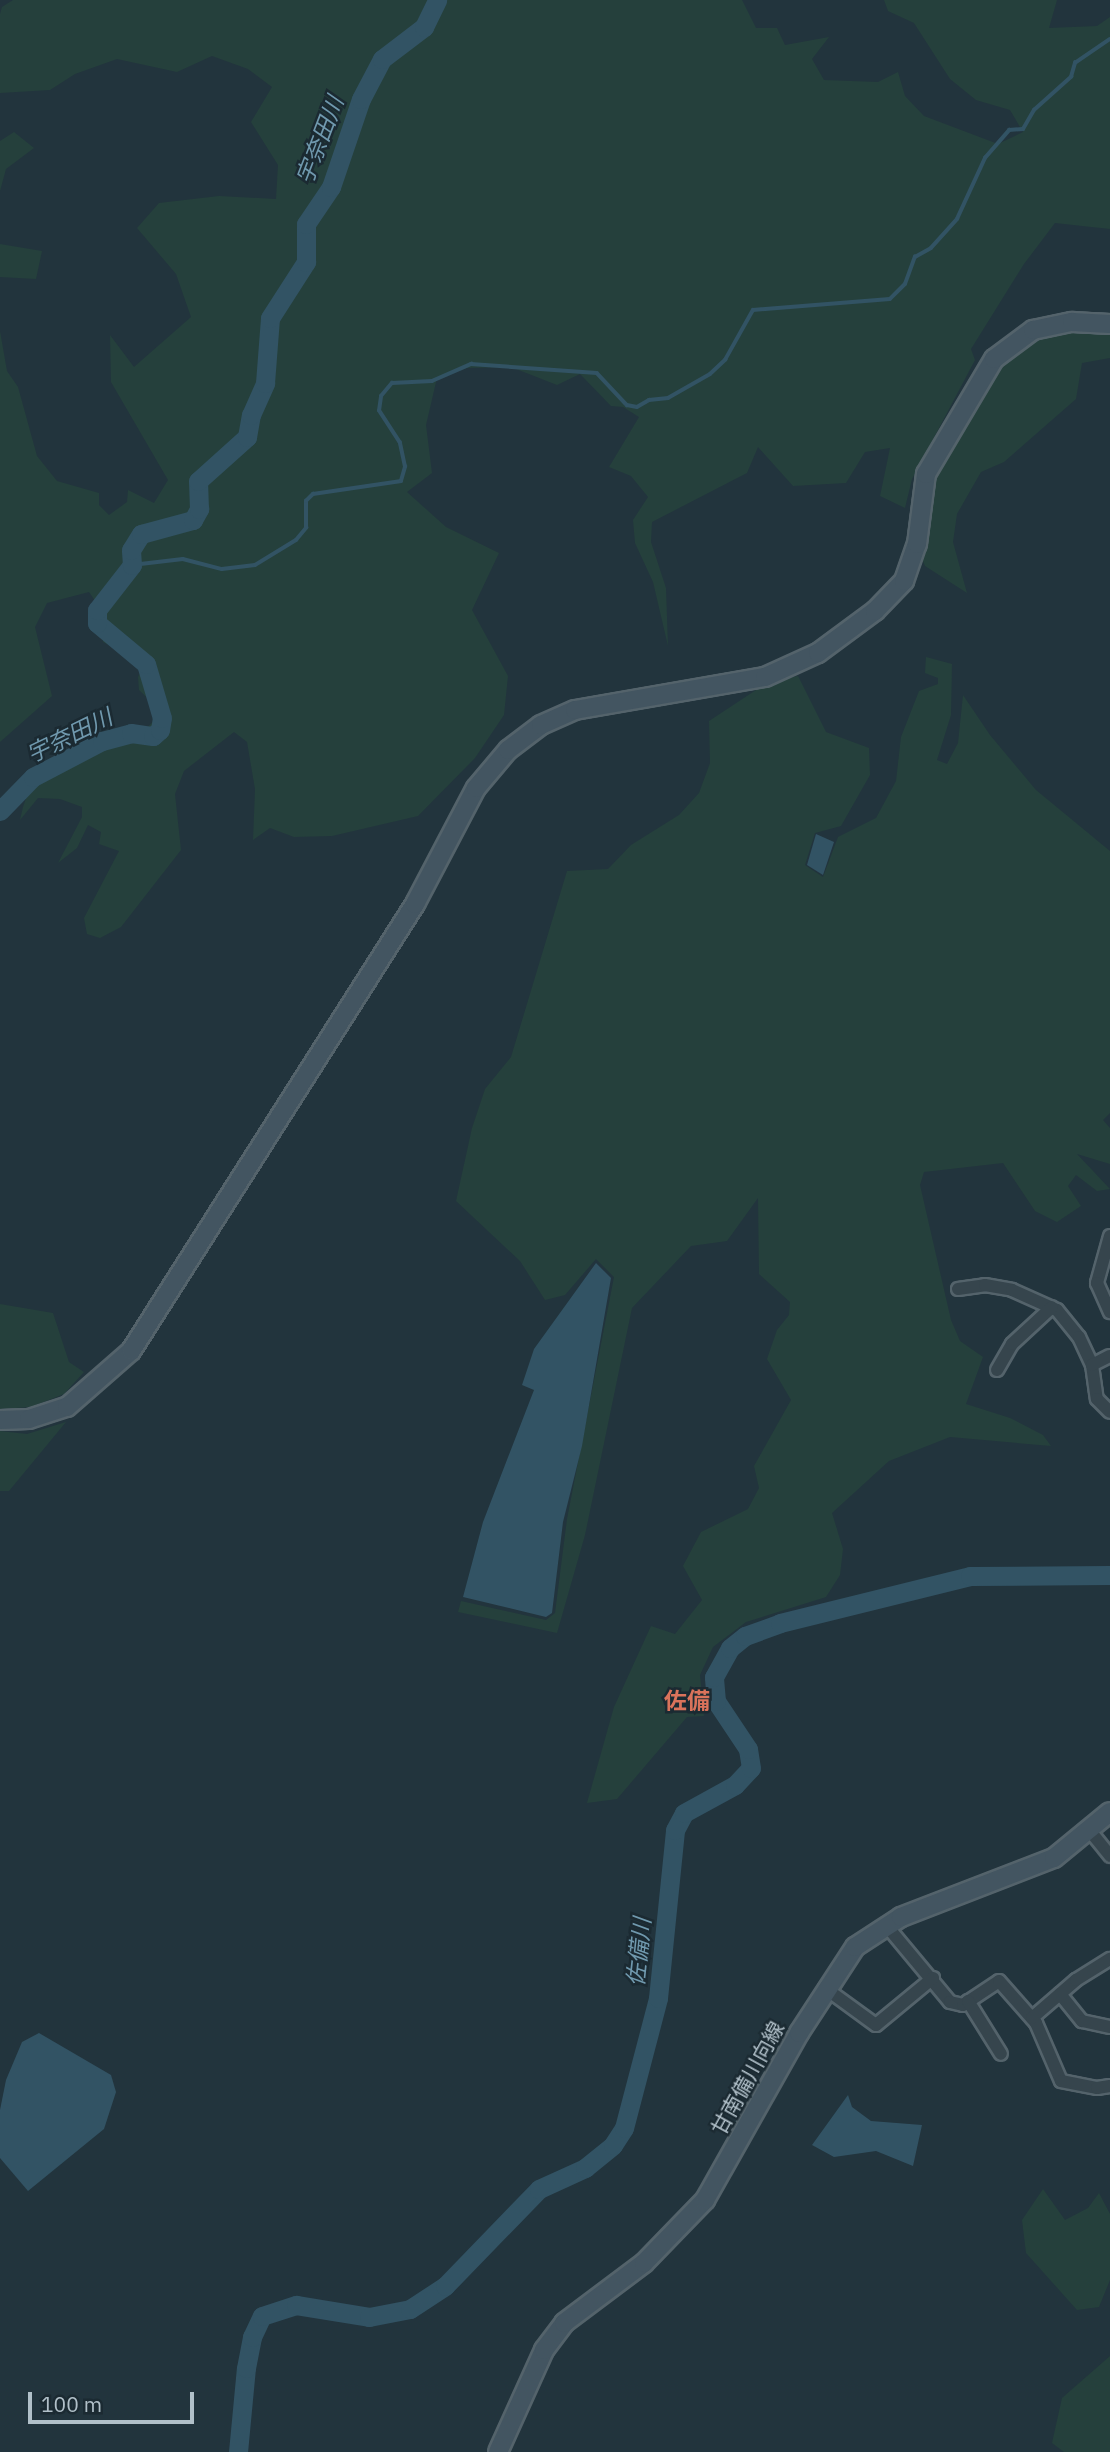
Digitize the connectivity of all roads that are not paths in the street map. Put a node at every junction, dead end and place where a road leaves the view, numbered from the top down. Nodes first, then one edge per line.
1 (1110, 324) edge
2 (1110, 1236) edge
3 (958, 1289) dead end
4 (1052, 1307) junction
5 (1110, 1312) edge
6 (1110, 1356) edge
7 (1092, 1365) junction
8 (997, 1370) dead end
9 (1110, 1412) edge
10 (0, 1420) edge
11 (1110, 1812) edge
12 (1090, 1831) junction
13 (1110, 1856) edge
14 (886, 1925) junction
15 (1110, 1959) edge
16 (933, 1978) junction
17 (825, 1988) junction
18 (1060, 1994) junction
19 (968, 2001) junction
20 (1032, 2018) junction
21 (1110, 2026) edge
22 (1001, 2054) dead end
23 (1110, 2086) edge
24 (498, 2452) edge

1 - 10 street
2 - 5 street
3 - 4 street
4 - 7 street
4 - 8 street
6 - 7 street
7 - 9 street
11 - 12 street, 甘南備川向線
12 - 13 street
12 - 14 street, 甘南備川向線
14 - 16 street
14 - 17 street, 甘南備川向線
15 - 18 street
16 - 17 street
16 - 19 street
17 - 24 street, 甘南備川向線
18 - 20 street
18 - 21 street
19 - 20 street
19 - 22 street
20 - 23 street

